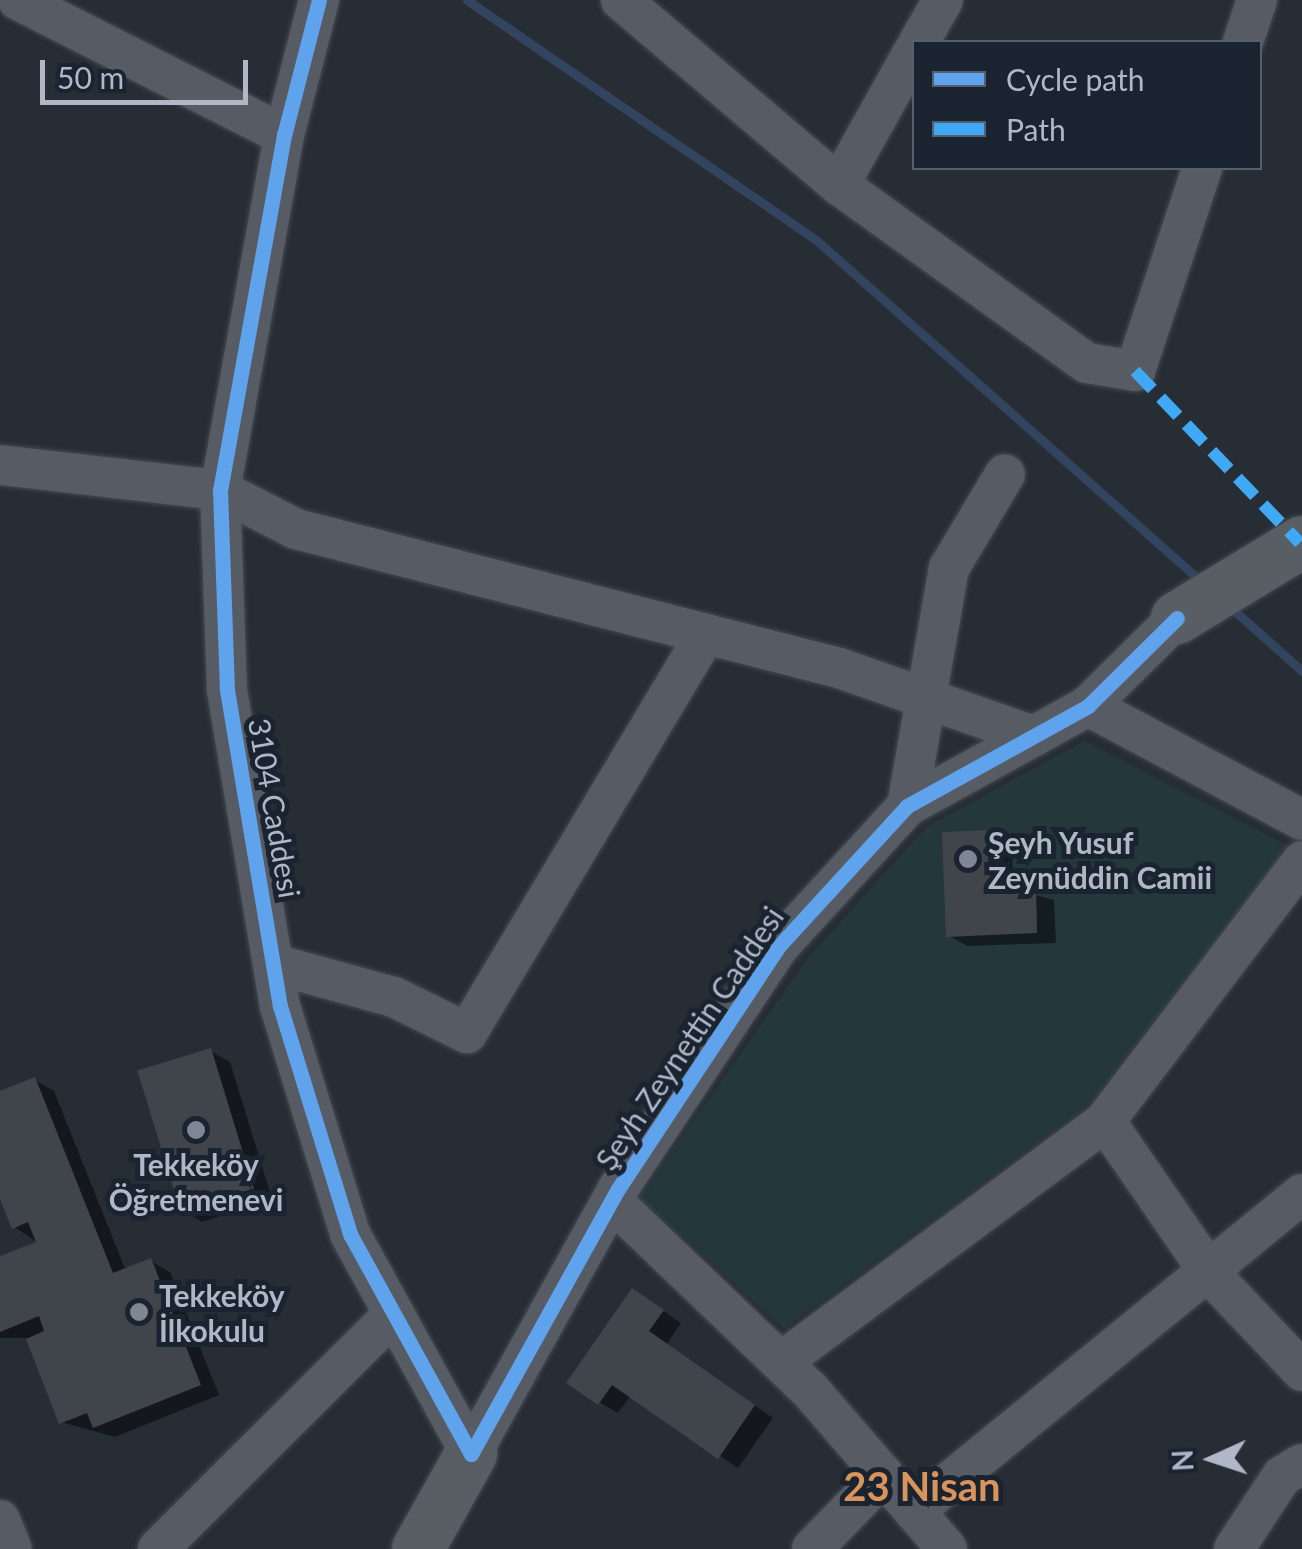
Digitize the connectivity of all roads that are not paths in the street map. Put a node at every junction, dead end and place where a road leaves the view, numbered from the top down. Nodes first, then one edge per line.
1 (18, 0) edge
2 (943, 0) edge
3 (1257, 0) edge
4 (628, 2) edge
5 (315, 12) edge
6 (68, 14) edge
7 (920, 40) edge
8 (1244, 40) edge
9 (912, 55) edge
10 (284, 135) junction
11 (1201, 170) edge
12 (839, 185) junction
13 (0, 465) edge
14 (1005, 474) dead end
15 (220, 490) junction
16 (1301, 542) edge
17 (1177, 618) joint
18 (706, 634) junction
19 (923, 695) junction
20 (1088, 706) junction
21 (1033, 736) junction
22 (907, 806) junction
23 (1302, 820) edge
24 (1302, 861) edge
25 (274, 964) junction
26 (1105, 1121) junction
27 (1302, 1194) edge
28 (612, 1201) junction
29 (1212, 1276) junction
30 (394, 1314) junction
31 (781, 1362) junction
32 (1302, 1371) edge
33 (471, 1454) junction
34 (1302, 1464) edge
35 (884, 1475) junction
36 (914, 1511) junction
37 (0, 1520) edge
38 (12, 1549) edge
39 (158, 1549) edge
40 (418, 1549) edge
41 (812, 1549) edge
42 (947, 1549) edge
43 (1234, 1549) edge

1 - 6 street
2 - 7 street
3 - 8 street
4 - 12 street
5 - 10 street, 3104 Caddesi
6 - 10 street
9 - 12 street
10 - 15 street, 3104 Caddesi
11 - 12 street
13 - 15 street
14 - 19 street
15 - 18 street
15 - 25 street, 3104 Caddesi
16 - 17 main road
17 - 20 street, Şeyh Zeynettin Caddesi
18 - 19 street
18 - 25 street
19 - 21 street
19 - 22 street
20 - 21 street, Şeyh Zeynettin Caddesi
20 - 23 street
21 - 22 street, Şeyh Zeynettin Caddesi
22 - 28 street, Şeyh Zeynettin Caddesi
24 - 26 street
25 - 30 street, 3104 Caddesi
26 - 29 street
26 - 31 street
27 - 29 street
28 - 31 street
28 - 33 street, Şeyh Zeynettin Caddesi
29 - 32 street
29 - 36 street
30 - 33 street, 3104 Caddesi
30 - 39 street
31 - 35 street
33 - 40 main road, Şeyh Zeynettin Caddesi
34 - 43 street
35 - 36 street
35 - 41 street
36 - 42 street
37 - 38 street

